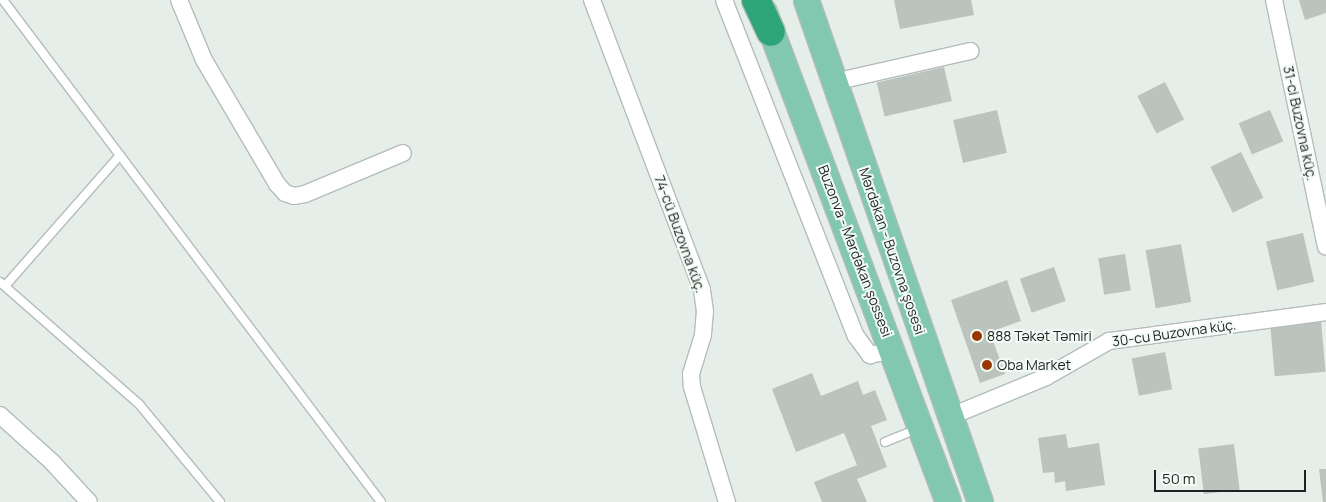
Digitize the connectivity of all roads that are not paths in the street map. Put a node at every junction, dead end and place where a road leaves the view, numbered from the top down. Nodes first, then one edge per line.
1 (3, 0) edge
2 (179, 0) edge
3 (592, 0) edge
4 (724, 0) edge
5 (758, 0) edge
6 (1274, 0) edge
7 (808, 5) edge
8 (771, 32) joint
9 (971, 51) dead end
10 (834, 82) junction
11 (403, 153) dead end
12 (120, 155) junction
13 (1326, 247) edge
14 (2, 284) edge
15 (1326, 312) edge
16 (893, 350) junction
17 (0, 416) edge
18 (948, 417) junction
19 (921, 428) junction
20 (885, 442) dead end
21 (81, 499) edge
22 (220, 502) edge
23 (381, 502) edge
24 (727, 502) edge
25 (948, 502) edge
26 (980, 502) edge

1 - 12 lane
2 - 11 street
3 - 24 street, 74-cü Buzovna küç.
4 - 16 street
5 - 8 highway
6 - 13 street, 31-ci Buzovna küç.
7 - 10 main road, Mərdəkan - Buzovna şosesi
8 - 16 main road, Buzonva - Mərdəkan şossesi
9 - 10 street
10 - 18 main road, Mərdəkan - Buzovna şosesi
12 - 14 lane
12 - 23 lane
14 - 22 lane
15 - 18 street, 30-cu Buzovna küç.
16 - 19 main road, Buzonva - Mərdəkan şossesi
17 - 21 street
18 - 26 main road, Mərdəkan - Buzovna şosesi
19 - 20 lane
19 - 25 main road, Buzonva - Mərdəkan şossesi

